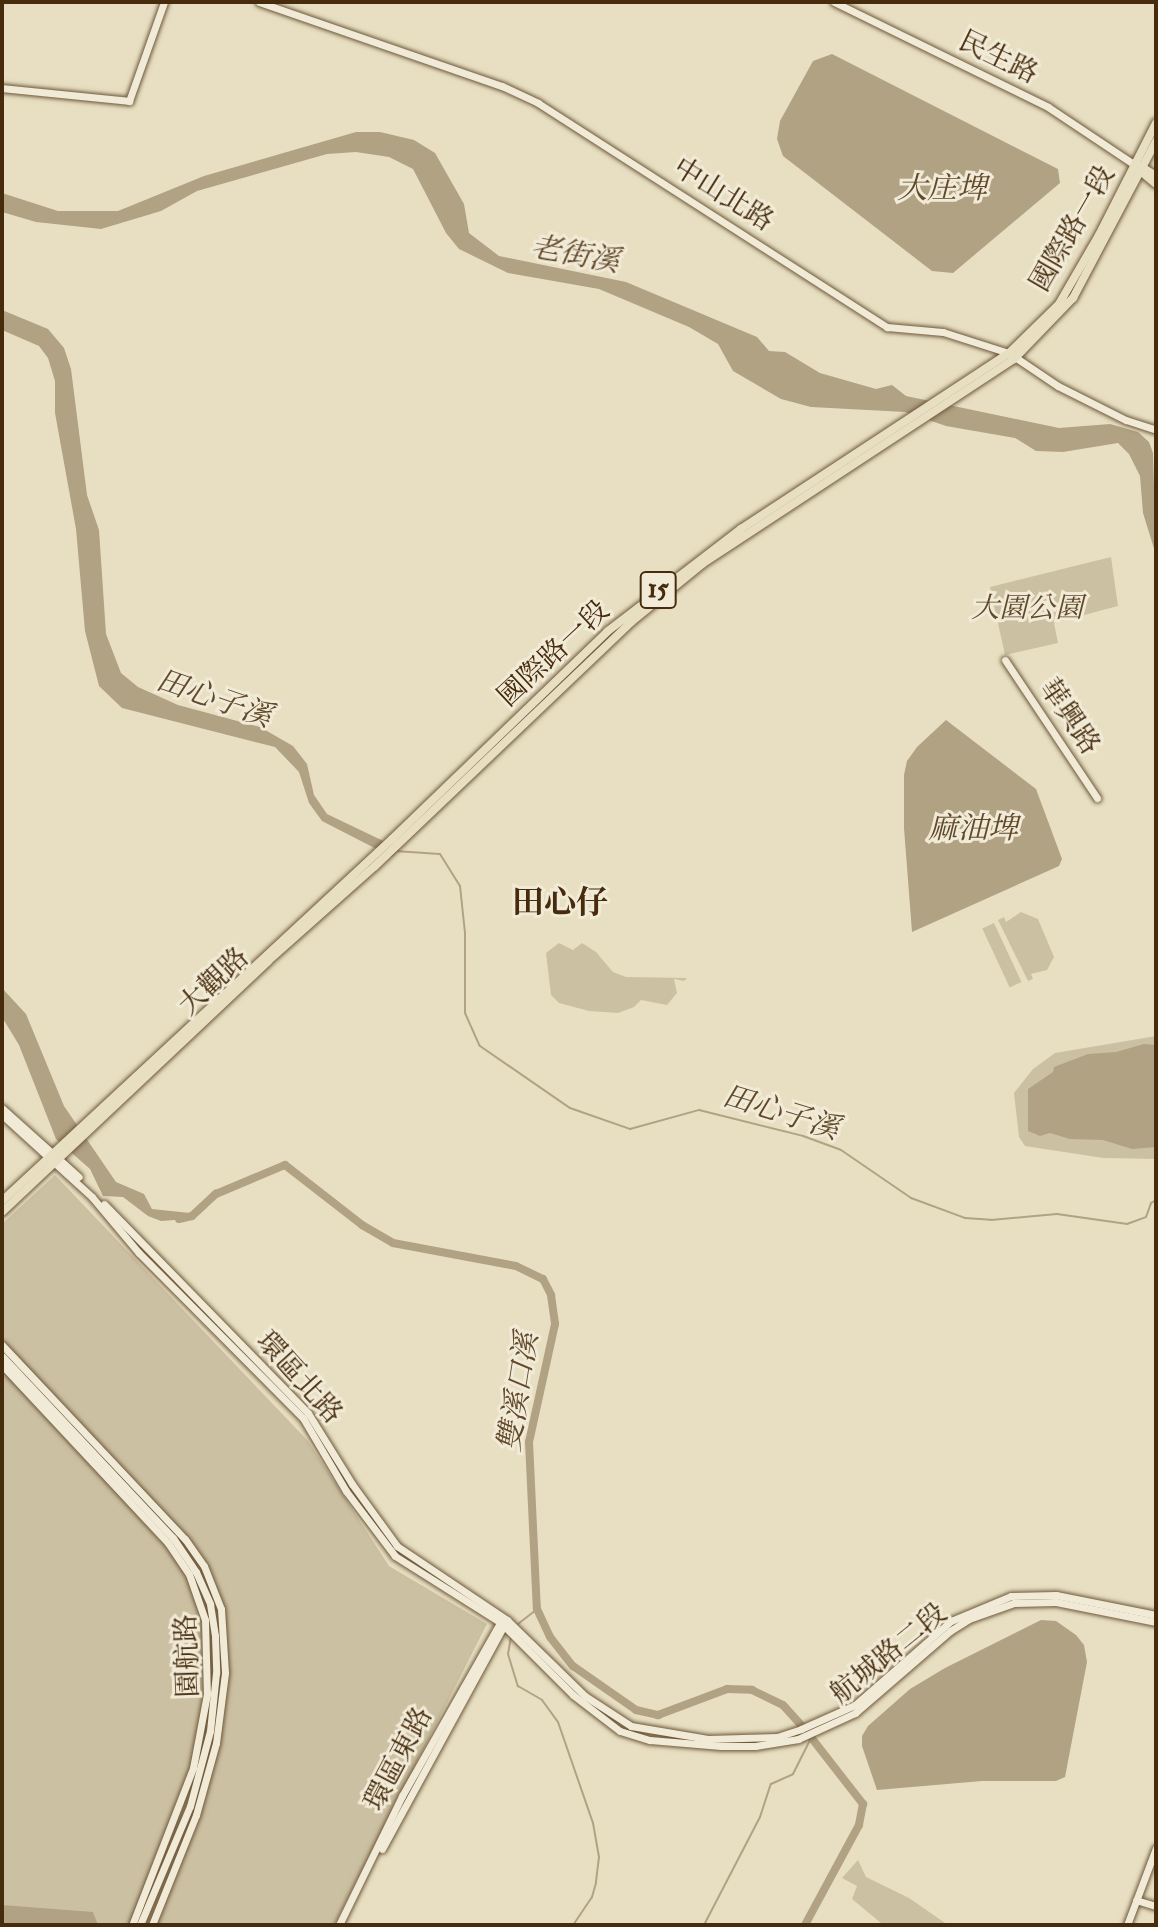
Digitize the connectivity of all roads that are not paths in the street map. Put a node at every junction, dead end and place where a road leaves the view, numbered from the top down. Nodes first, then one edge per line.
1 (164, 2) edge
2 (259, 2) edge
3 (834, 2) edge
4 (2, 88) edge
5 (1156, 123) edge
6 (1156, 141) edge
7 (1139, 168) junction
8 (1156, 176) edge
9 (1156, 184) edge
10 (1011, 356) junction
11 (1156, 430) edge
12 (1005, 660) dead end
13 (1097, 798) dead end
14 (372, 864) joint
15 (2, 1108) edge
16 (2, 1115) edge
17 (57, 1155) junction
18 (2, 1201) edge
19 (2, 1212) edge
20 (2, 1345) edge
21 (2, 1356) edge
22 (2, 1365) edge
23 (1156, 1615) edge
24 (1156, 1622) edge
25 (509, 1626) junction
26 (820, 1727) junction
27 (1156, 1848) edge
28 (1136, 1900) junction
29 (1156, 1906) edge
30 (132, 1925) edge
31 (140, 1925) edge
32 (152, 1925) edge
33 (341, 1925) edge
34 (1127, 1925) edge

1 - 4 street
2 - 10 street, 中山北路
3 - 7 street, 民生路
5 - 7 main road, 國際路一段 / 15
6 - 7 main road, 國際路一段 / 15
7 - 8 main road, 民生路
7 - 9 main road, 民生路
7 - 10 main road, 國際路一段 / 15
10 - 11 street, 中山北路
10 - 14 main road, 國際路一段 / 15
12 - 13 street, 華興路
14 - 17 main road, 大觀路 / 15
15 - 17 street
16 - 17 street
17 - 18 main road, 15
17 - 19 main road, 15
17 - 25 street, 環區北路
20 - 32 street
21 - 31 street, 園航路
22 - 30 street
23 - 26 street, 航城路二段
24 - 26 street, 航城路二段
25 - 26 street, 航城路二段
25 - 26 street, 航城路二段
25 - 33 street, 環區東路
27 - 28 street
28 - 29 street
28 - 34 street

